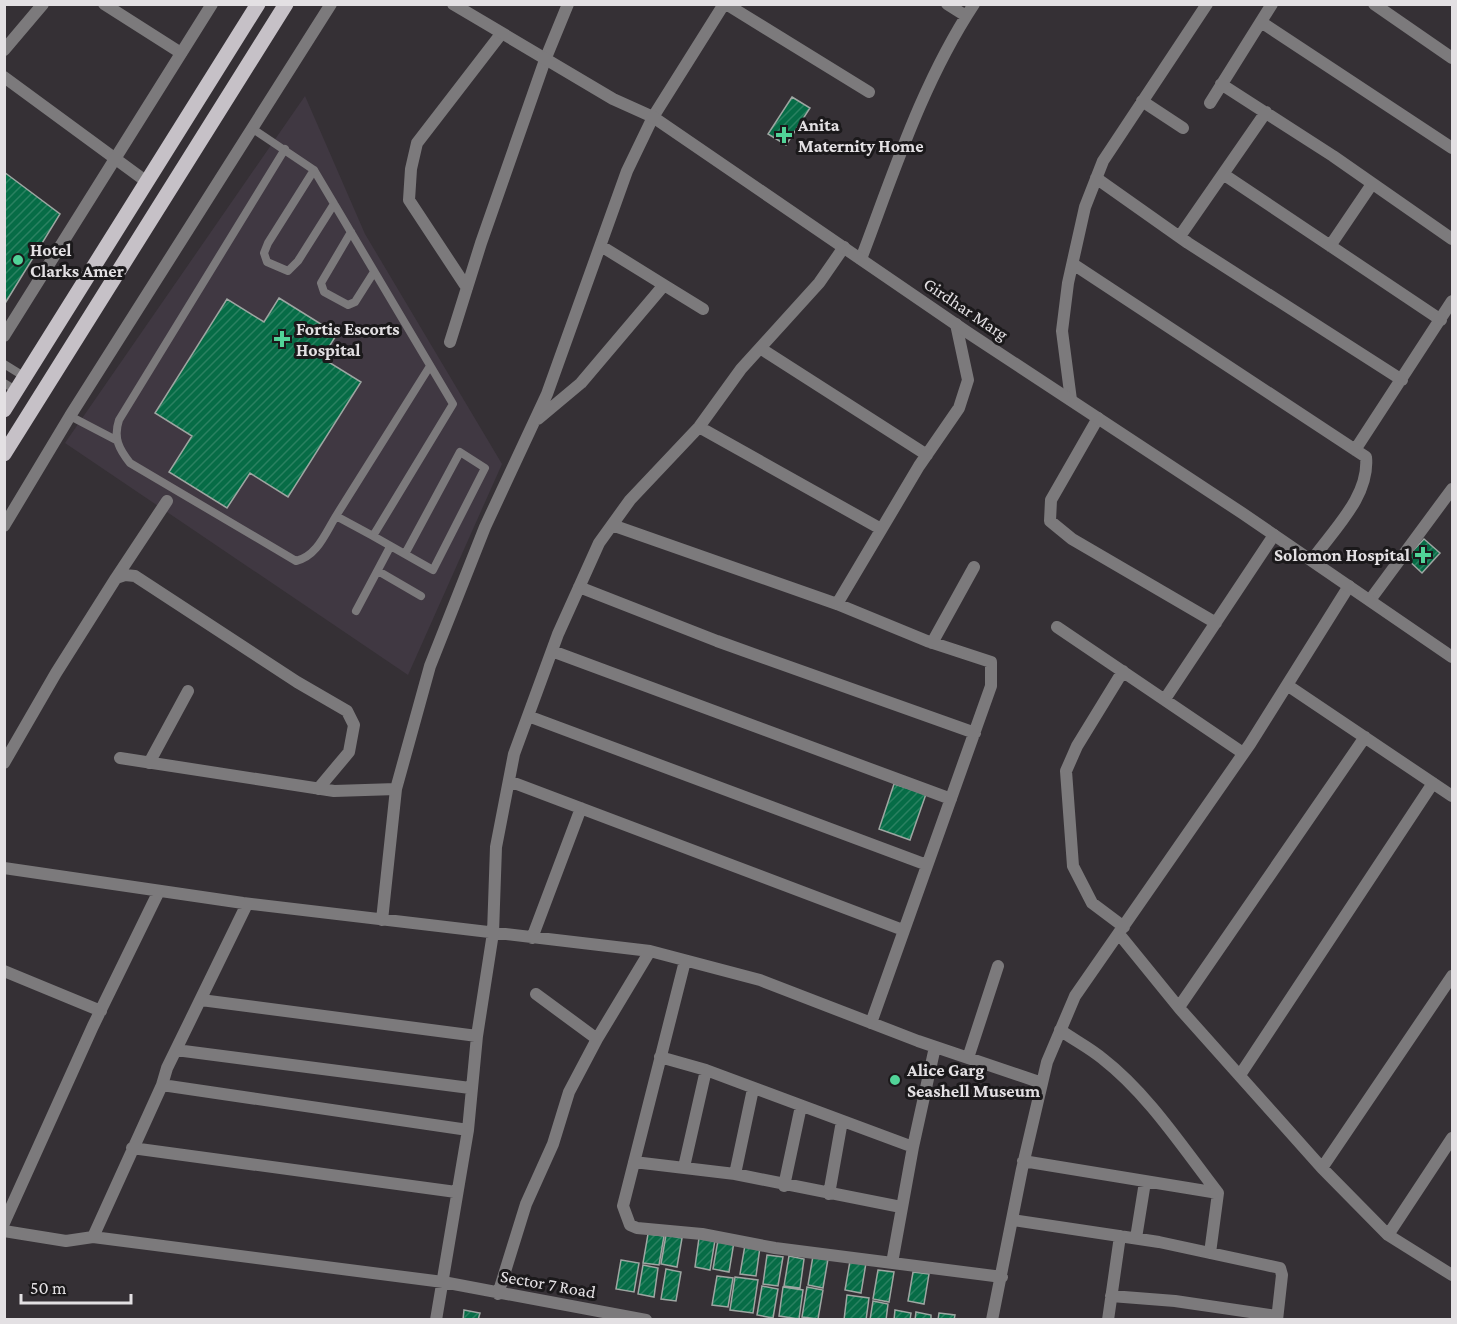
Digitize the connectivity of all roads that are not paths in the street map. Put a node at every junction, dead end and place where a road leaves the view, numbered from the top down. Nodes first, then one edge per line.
1 (43, 4) edge
2 (104, 4) edge
3 (212, 4) edge
4 (258, 4) edge
5 (286, 4) edge
6 (331, 4) edge
7 (453, 4) edge
8 (568, 4) edge
9 (725, 4) edge
10 (947, 4) edge
11 (974, 4) edge
12 (1207, 4) edge
13 (1272, 4) edge
14 (1374, 4) edge
15 (966, 16) junction
16 (1261, 22) junction
17 (501, 34) junction
18 (4, 50) edge
19 (181, 53) junction
20 (1452, 58) edge
21 (545, 60) junction
22 (4, 77) edge
23 (1221, 84) junction
24 (869, 92) dead end
25 (1142, 101) junction
26 (1210, 103) dead end
27 (1266, 112) junction
28 (654, 117) junction
29 (1183, 128) dead end
30 (253, 129) junction
31 (1452, 148) edge
32 (285, 149) junction
33 (115, 158) junction
34 (314, 170) junction
35 (1223, 174) junction
36 (1096, 178) junction
37 (147, 182) junction
38 (1372, 184) junction
39 (334, 204) junction
40 (351, 232) junction
41 (1180, 236) junction
42 (1452, 239) edge
43 (601, 246) junction
44 (1330, 246) junction
45 (844, 247) junction
46 (861, 259) junction
47 (1073, 264) junction
48 (374, 272) junction
49 (664, 285) junction
50 (467, 288) junction
51 (1452, 301) edge
52 (703, 309) dead end
53 (1441, 320) junction
54 (956, 324) junction
55 (4, 336) edge
56 (450, 342) dead end
57 (760, 348) junction
58 (4, 364) edge
59 (430, 366) junction
60 (26, 377) junction
61 (1402, 380) junction
62 (11, 387) edge
63 (1071, 400) junction
64 (4, 410) edge
65 (70, 416) junction
66 (1098, 418) junction
67 (534, 422) junction
68 (699, 427) junction
69 (116, 440) junction
70 (1355, 450) junction
71 (4, 454) edge
72 (927, 454) junction
73 (1452, 489) edge
74 (166, 501) dead end
75 (336, 516) junction
76 (612, 525) junction
77 (4, 526) edge
78 (881, 529) junction
79 (1274, 535) junction
80 (373, 536) junction
81 (390, 547) junction
82 (405, 554) junction
83 (1312, 560) junction
84 (974, 567) dead end
85 (378, 571) junction
86 (116, 578) junction
87 (1349, 586) junction
88 (579, 587) junction
89 (421, 596) dead end
90 (1370, 600) junction
91 (837, 604) junction
92 (356, 611) dead end
93 (1216, 623) junction
94 (1057, 627) dead end
95 (932, 643) junction
96 (552, 651) junction
97 (1452, 657) edge
98 (1123, 671) junction
99 (1287, 685) junction
100 (188, 691) dead end
101 (1165, 699) junction
102 (528, 716) junction
103 (975, 733) junction
104 (1365, 737) junction
105 (1243, 753) junction
106 (120, 758) dead end
107 (4, 763) edge
108 (148, 763) junction
109 (509, 781) junction
110 (1433, 783) junction
111 (318, 789) junction
112 (396, 789) junction
113 (1452, 796) edge
114 (951, 799) junction
115 (581, 808) junction
116 (927, 865) junction
117 (4, 868) edge
118 (159, 891) junction
119 (247, 904) junction
120 (382, 920) junction
121 (903, 930) junction
122 (1121, 931) junction
123 (494, 933) junction
124 (532, 938) junction
125 (650, 951) junction
126 (685, 961) junction
127 (998, 966) dead end
128 (4, 971) edge
129 (1452, 976) edge
130 (536, 994) dead end
131 (1448, 995) edge
132 (201, 1000) junction
133 (1179, 1007) junction
134 (101, 1011) junction
135 (871, 1023) junction
136 (1060, 1030) junction
137 (477, 1036) junction
138 (597, 1039) junction
139 (935, 1047) junction
140 (176, 1050) junction
141 (660, 1057) junction
142 (968, 1058) junction
143 (706, 1070) junction
144 (1240, 1075) junction
145 (1042, 1083) junction
146 (162, 1085) junction
147 (470, 1088) junction
148 (753, 1089) junction
149 (801, 1106) junction
150 (842, 1121) junction
151 (468, 1130) junction
152 (1452, 1138) edge
153 (913, 1147) junction
154 (132, 1148) junction
155 (1023, 1161) junction
156 (634, 1162) junction
157 (684, 1167) junction
158 (1322, 1168) junction
159 (735, 1174) junction
160 (1145, 1182) junction
161 (784, 1186) junction
162 (456, 1192) junction
163 (1218, 1193) junction
164 (829, 1194) junction
165 (901, 1207) junction
166 (1012, 1220) junction
167 (4, 1223) edge
168 (4, 1231) edge
169 (1388, 1235) junction
170 (1120, 1236) junction
171 (93, 1237) junction
172 (1136, 1238) junction
173 (1210, 1253) junction
174 (892, 1263) junction
175 (1452, 1275) edge
176 (1002, 1277) junction
177 (443, 1282) junction
178 (498, 1294) junction
179 (1111, 1296) junction
180 (1277, 1318) edge
181 (436, 1320) edge
182 (646, 1320) edge
183 (992, 1320) edge
184 (1108, 1320) edge

1 - 18 street
2 - 19 street
3 - 19 street
4 - 37 main road
5 - 71 main road
6 - 30 street
7 - 17 street, Girdhar Marg
8 - 21 street
9 - 24 street
9 - 28 street
10 - 15 street
11 - 15 street
12 - 25 street
13 - 16 street
14 - 20 street
15 - 46 street
16 - 23 street
16 - 31 street
17 - 21 street, Girdhar Marg
17 - 50 street
19 - 33 street
21 - 28 street, Girdhar Marg
21 - 50 street
22 - 33 street
23 - 26 street
23 - 27 street
25 - 29 street
25 - 36 street
27 - 35 street
27 - 38 street
28 - 43 street
28 - 45 street, Girdhar Marg
30 - 32 lane
30 - 65 street
32 - 34 lane
32 - 69 lane
33 - 37 street
33 - 55 street
34 - 39 lane
34 - 39 lane
35 - 41 street
35 - 44 street
36 - 41 street
36 - 47 street
37 - 60 main road
38 - 42 street
38 - 44 street
39 - 40 lane
40 - 48 lane
40 - 48 lane
41 - 61 street
43 - 49 street
43 - 67 street
44 - 53 street
45 - 46 street, Girdhar Marg
45 - 57 street
46 - 54 street, Girdhar Marg
47 - 63 street
47 - 70 street
48 - 59 lane
49 - 52 street
49 - 67 street
50 - 56 street
51 - 53 street
53 - 61 street
54 - 63 street, Girdhar Marg
54 - 72 street
57 - 68 street
57 - 72 street
58 - 60 lane
59 - 75 lane
59 - 80 lane
60 - 62 main road
61 - 70 street
62 - 64 main road
63 - 66 street, Girdhar Marg
65 - 69 lane
65 - 77 street
66 - 79 street, Girdhar Marg
66 - 93 street
67 - 112 street
68 - 76 street
68 - 78 street
69 - 75 lane
70 - 83 street
72 - 78 street
73 - 90 street
74 - 86 street
75 - 80 lane
76 - 88 street
76 - 91 street
78 - 91 street
79 - 83 street, Girdhar Marg
79 - 93 street
80 - 81 lane
81 - 82 lane
81 - 85 lane
82 - 82 lane
83 - 87 street, Girdhar Marg
84 - 95 street
85 - 89 lane
85 - 92 lane
86 - 107 street
86 - 111 street
87 - 90 street, Girdhar Marg
87 - 99 street
88 - 96 street
88 - 103 street
90 - 97 street, Girdhar Marg
91 - 95 street
93 - 101 street
94 - 98 street
95 - 103 street
96 - 102 street
96 - 114 street
98 - 101 street
98 - 122 street
99 - 104 street
99 - 105 street
100 - 108 street
101 - 105 street
102 - 109 street
102 - 116 street
103 - 114 street
104 - 110 street
104 - 133 street
105 - 122 street
106 - 108 street
108 - 111 street
109 - 115 street
109 - 123 street
110 - 113 street
110 - 144 street
111 - 112 street
112 - 120 street
114 - 116 street
115 - 121 street
115 - 124 street
116 - 121 street
117 - 118 street
118 - 119 street
118 - 134 street
119 - 120 street
119 - 132 street
120 - 123 street
121 - 135 street
122 - 133 street
122 - 136 street
123 - 124 street
123 - 137 street
124 - 125 street
125 - 126 street
125 - 138 street
126 - 135 street
126 - 141 street
127 - 142 street
128 - 134 street
129 - 131 street
130 - 138 street
131 - 158 street
132 - 137 street
132 - 140 street
133 - 144 street
134 - 167 street
135 - 139 street
136 - 145 street
136 - 163 street
137 - 147 street
138 - 178 street
139 - 142 street
139 - 153 street
140 - 146 street
140 - 147 street
141 - 143 street
141 - 156 street
142 - 145 street
143 - 148 street
143 - 157 street
144 - 158 street
145 - 155 street
146 - 151 street
146 - 154 street
147 - 151 street
148 - 149 street
148 - 159 street
149 - 150 street
149 - 161 street
150 - 153 street
150 - 164 street
151 - 162 street
152 - 169 street
153 - 165 street
154 - 162 street
154 - 171 street
155 - 160 street
155 - 166 street
156 - 157 street
156 - 174 street
157 - 159 street
158 - 169 street
159 - 161 street
160 - 163 street
160 - 172 street
161 - 164 street
162 - 177 street
163 - 173 street
164 - 165 street
165 - 174 street
166 - 170 street
166 - 176 street
168 - 171 street, Sector 7 Road
169 - 175 street
170 - 172 street
170 - 179 street
171 - 177 street, Sector 7 Road
172 - 173 street
173 - 180 street
174 - 176 street
176 - 183 street
177 - 178 street, Sector 7 Road
177 - 181 street
178 - 182 street, Sector 7 Road
179 - 180 street
179 - 184 street

